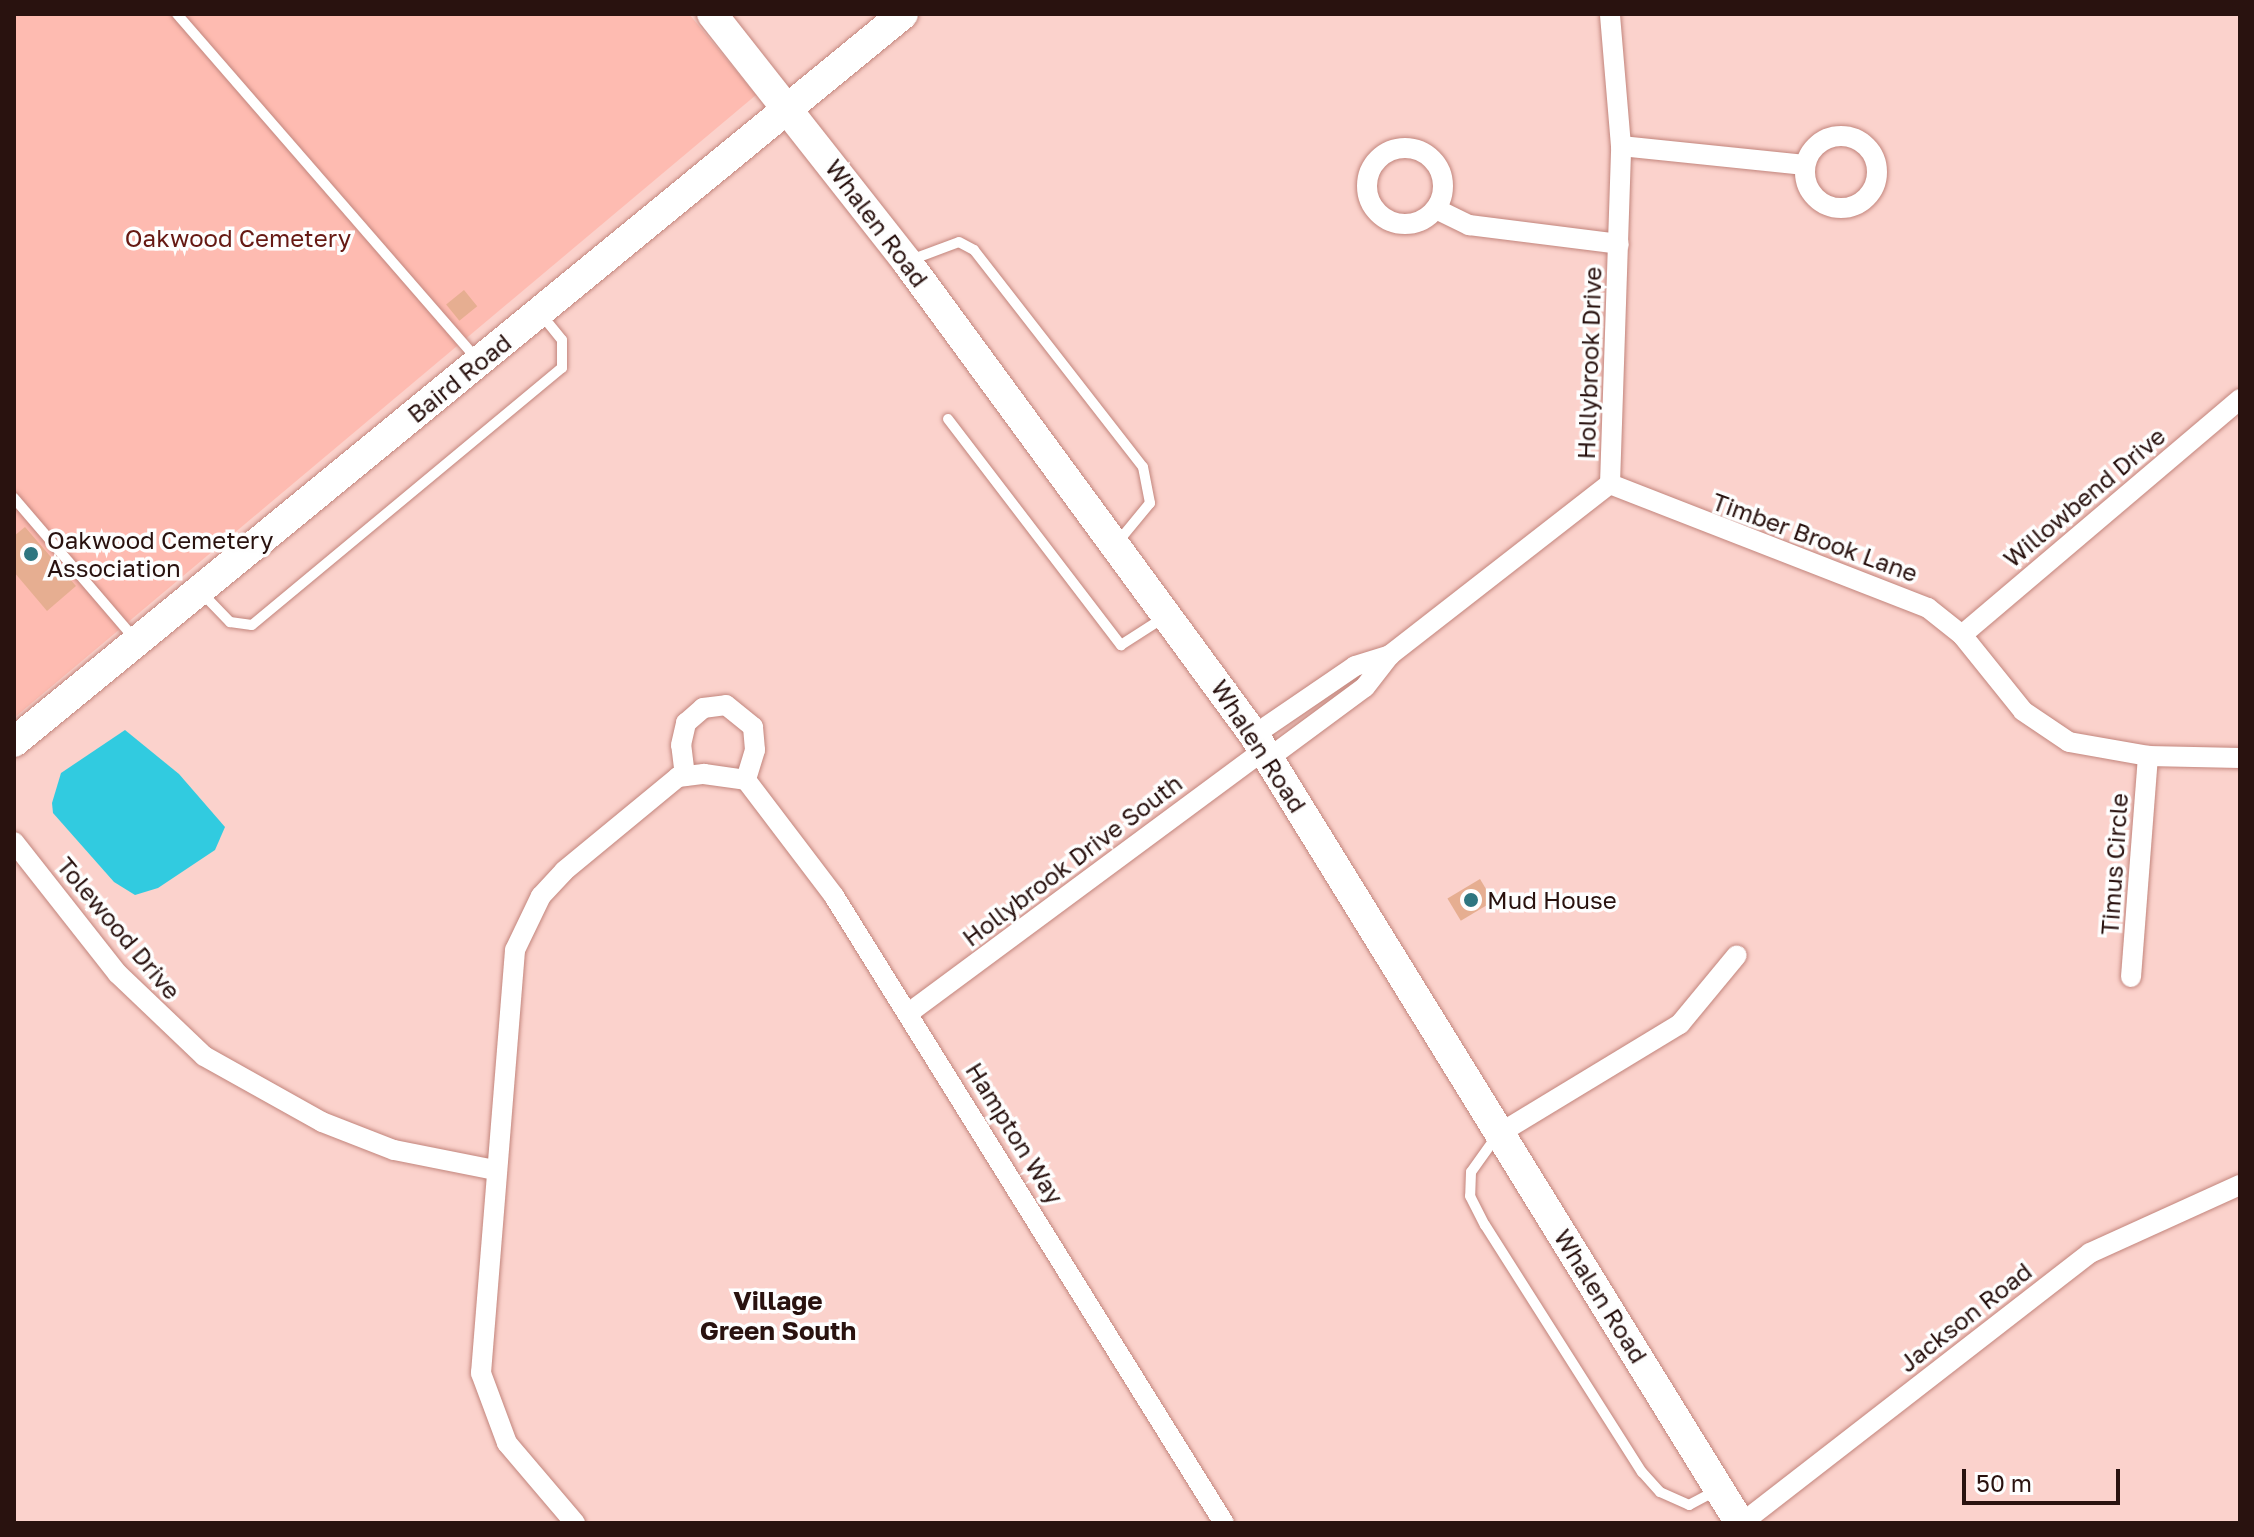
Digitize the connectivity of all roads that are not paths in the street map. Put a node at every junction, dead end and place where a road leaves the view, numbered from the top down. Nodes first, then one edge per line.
1 (177, 14) edge
2 (712, 14) edge
3 (903, 14) edge
4 (1610, 14) edge
5 (787, 107) junction
6 (1621, 146) junction
7 (1805, 165) dead end
8 (1436, 209) dead end
9 (1619, 244) junction
10 (907, 262) junction
11 (539, 312) junction
12 (479, 362) junction
13 (2240, 399) edge
14 (948, 419) dead end
15 (1610, 484) junction
16 (14, 498) edge
17 (1117, 543) junction
18 (199, 590) junction
19 (1168, 615) junction
20 (1962, 635) junction
21 (137, 641) junction
22 (14, 742) edge
23 (1262, 748) junction
24 (2148, 756) junction
25 (2240, 758) edge
26 (685, 776) junction
27 (746, 780) junction
28 (14, 842) edge
29 (1737, 955) dead end
30 (2131, 977) dead end
31 (910, 1012) junction
32 (1500, 1133) junction
33 (495, 1170) junction
34 (2240, 1185) edge
35 (1719, 1489) junction
36 (575, 1523) edge
37 (1224, 1523) edge
38 (1741, 1523) edge

1 - 12 lane
2 - 5 street, Whalen Road
3 - 5 street, Baird Road
4 - 6 street, Hollybrook Drive
5 - 10 street, Whalen Road
5 - 11 street, Baird Road
6 - 7 street
6 - 9 street, Hollybrook Drive
8 - 9 street
9 - 15 street, Hollybrook Drive
10 - 17 street, Whalen Road
10 - 17 lane
11 - 12 street, Baird Road
11 - 18 lane
12 - 18 street, Baird Road
13 - 20 street, Willowbend Drive
14 - 19 lane
15 - 20 street, Timber Brook Lane
15 - 23 street, Hollybrook Drive
16 - 21 lane
17 - 19 street, Whalen Road
18 - 21 street, Baird Road
19 - 23 street, Whalen Road
20 - 24 street, Timber Brook Lane
21 - 22 street, Baird Road
23 - 31 street, Hollybrook Drive South
23 - 32 street, Whalen Road
24 - 25 street, Timber Brook Lane
24 - 30 street, Timus Circle
26 - 27 street
26 - 27 street
26 - 33 street
27 - 31 street, Hampton Way
28 - 33 street, Tolewood Drive
29 - 32 street
31 - 37 street, Hampton Way
32 - 35 street, Whalen Road
32 - 35 lane
33 - 36 street
34 - 38 street, Jackson Road
35 - 38 street, Whalen Road

